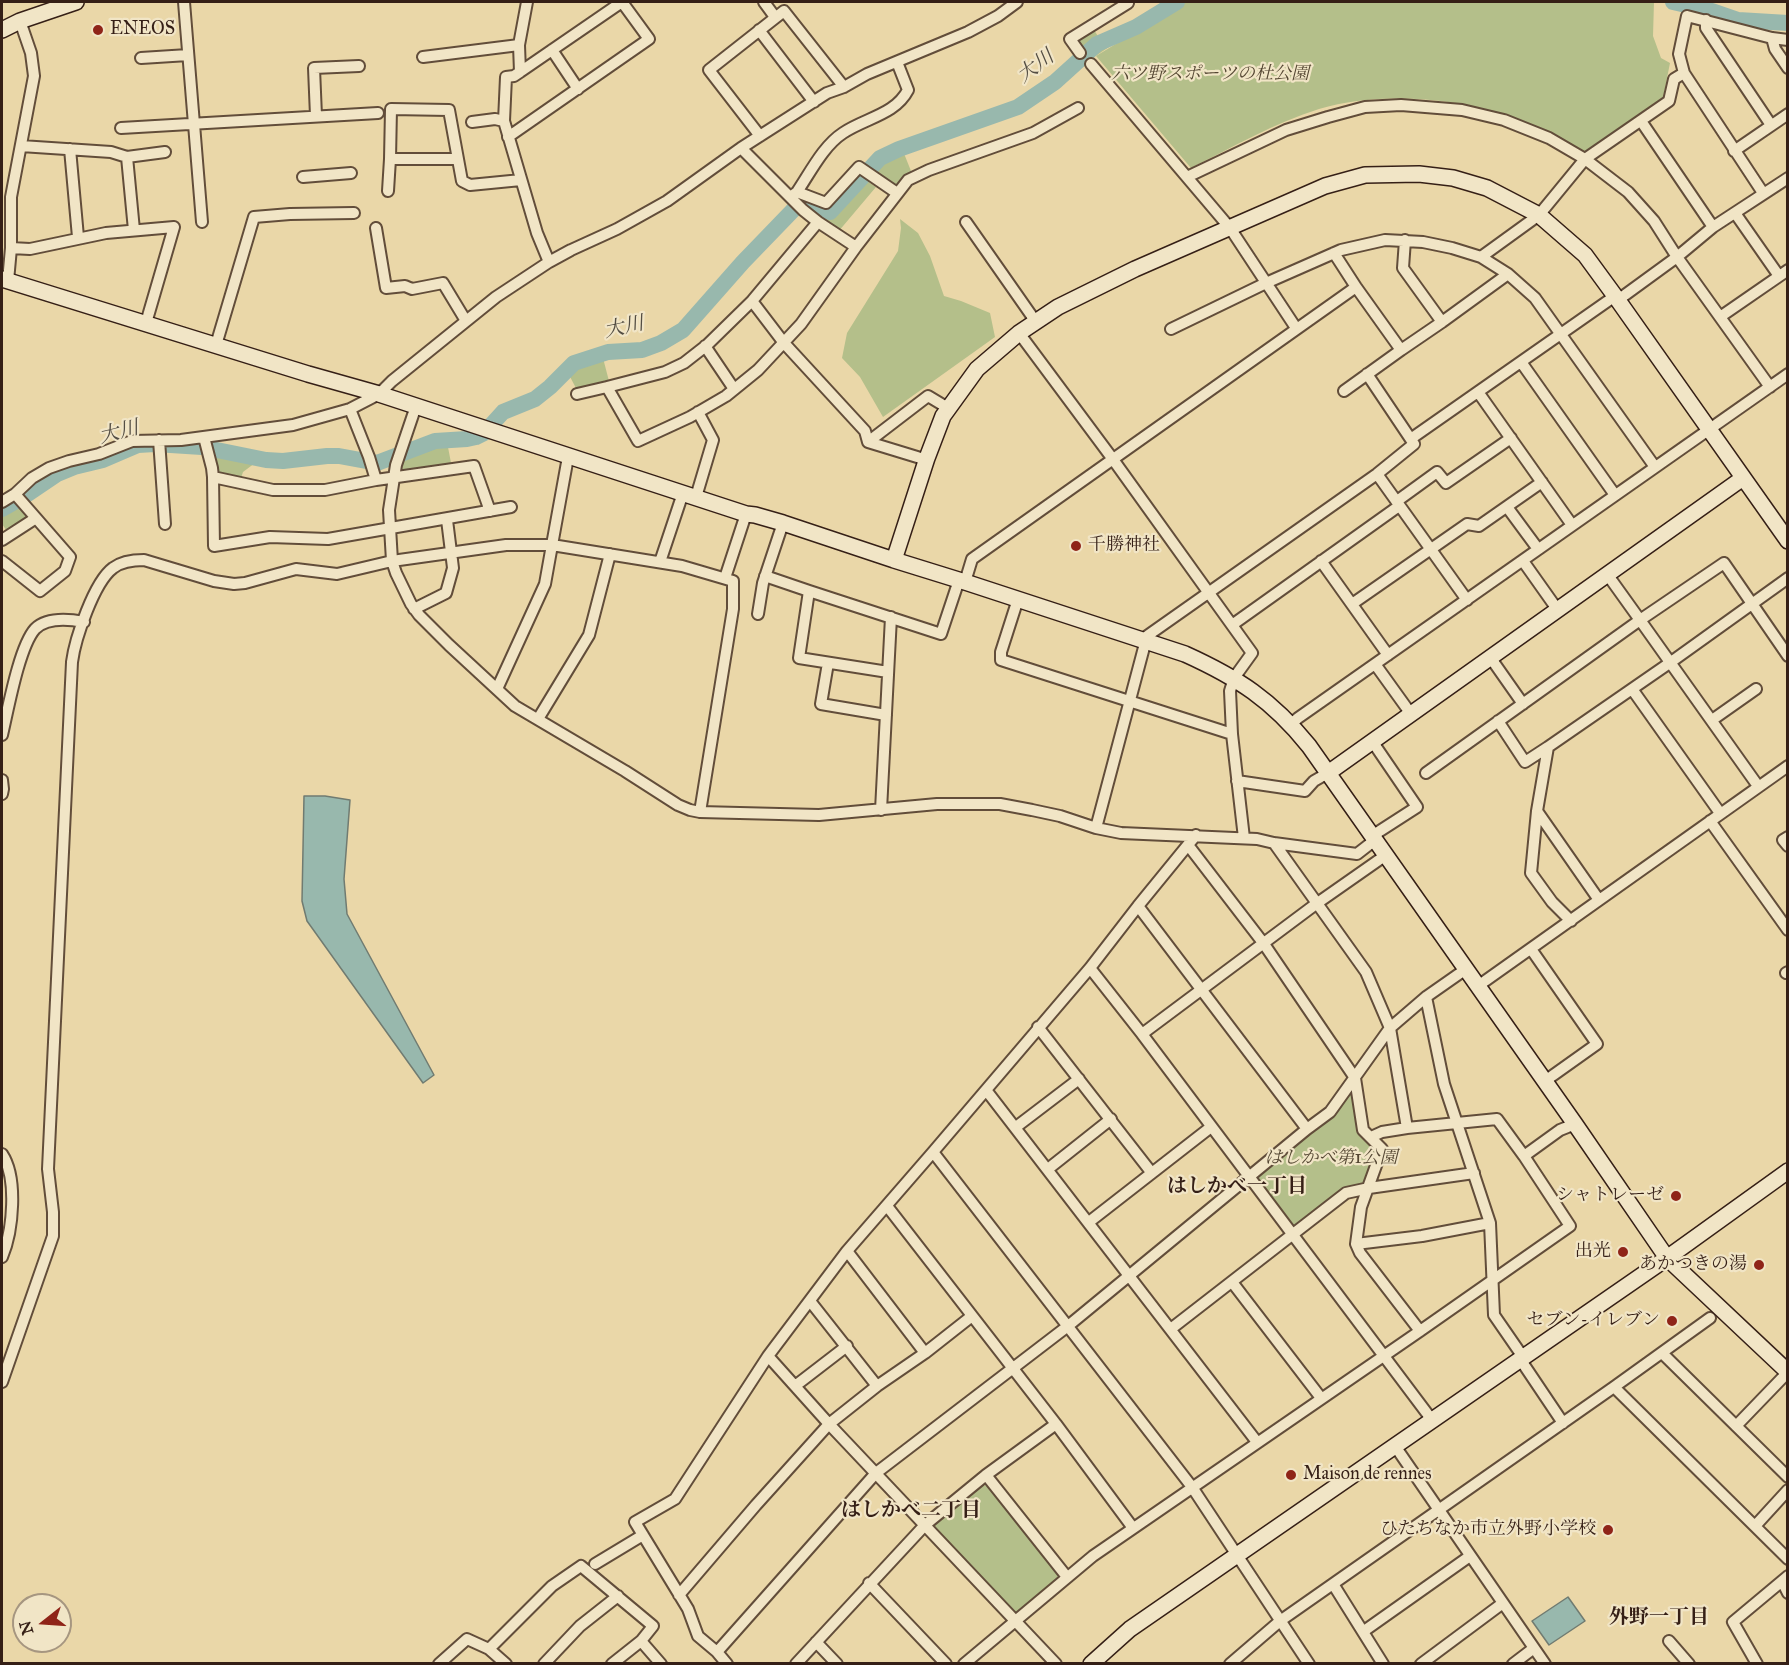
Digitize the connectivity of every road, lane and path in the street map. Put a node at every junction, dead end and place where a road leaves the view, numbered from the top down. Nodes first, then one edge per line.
1 (76, 2) edge
2 (184, 2) edge
3 (527, 2) edge
4 (764, 2) edge
5 (1017, 2) edge
6 (1128, 2) edge
7 (775, 17) junction
8 (1706, 20) junction
9 (20, 21) junction
10 (2, 30) edge
11 (759, 30) junction
12 (1772, 38) junction
13 (1788, 40) edge
14 (519, 45) junction
15 (552, 50) junction
16 (1080, 53) dead end
17 (188, 55) junction
18 (423, 57) dead end
19 (141, 58) dead end
20 (897, 62) junction
21 (1090, 64) dead end
22 (359, 66) dead end
23 (1788, 68) edge
24 (520, 72) junction
25 (1684, 73) junction
26 (844, 87) junction
27 (578, 89) junction
28 (814, 102) junction
29 (1078, 108) dead end
30 (378, 113) dead end
31 (1788, 114) edge
32 (316, 116) junction
33 (504, 121) junction
34 (1641, 121) junction
35 (472, 122) dead end
36 (194, 123) junction
37 (1771, 125) junction
38 (121, 128) dead end
39 (760, 136) junction
40 (508, 137) junction
41 (21, 146) junction
42 (741, 148) junction
43 (70, 149) junction
44 (1734, 151) junction
45 (165, 152) dead end
46 (128, 157) junction
47 (390, 159) junction
48 (458, 159) junction
49 (1585, 159) junction
50 (351, 173) dead end
51 (303, 177) dead end
52 (1187, 177) junction
53 (1787, 178) edge
54 (521, 180) junction
55 (388, 191) dead end
56 (897, 193) junction
57 (1763, 194) junction
58 (793, 195) junction
59 (354, 213) dead end
60 (1735, 213) junction
61 (1539, 215) junction
62 (202, 222) dead end
63 (818, 222) junction
64 (966, 222) dead end
65 (1713, 227) junction
66 (376, 228) dead end
67 (1230, 228) junction
68 (134, 230) junction
69 (78, 237) junction
70 (1405, 240) junction
71 (8, 246) edge
72 (856, 247) junction
73 (1334, 253) junction
74 (1481, 257) junction
75 (1677, 257) junction
76 (549, 262) junction
77 (1783, 273) edge
78 (1508, 274) junction
79 (5, 280) edge
80 (1266, 283) junction
81 (1356, 287) junction
82 (1617, 298) junction
83 (752, 302) junction
84 (1720, 317) junction
85 (466, 321) junction
86 (1036, 322) junction
87 (1442, 322) junction
88 (146, 323) junction
89 (1296, 328) junction
90 (1171, 329) dead end
91 (1019, 333) junction
92 (1560, 335) junction
93 (784, 343) junction
94 (216, 345) junction
95 (705, 346) junction
96 (1401, 350) junction
97 (1521, 362) junction
98 (1367, 374) junction
99 (1788, 374) edge
100 (607, 387) junction
101 (1770, 387) junction
102 (734, 389) junction
103 (1344, 392) dead end
104 (1478, 392) junction
105 (379, 394) junction
106 (577, 394) dead end
107 (416, 406) junction
108 (948, 408) junction
109 (350, 409) junction
110 (698, 412) junction
111 (1710, 429) junction
112 (1412, 438) junction
113 (1510, 438) junction
114 (159, 440) junction
115 (868, 442) junction
116 (206, 444) junction
117 (567, 457) junction
118 (1112, 458) junction
119 (927, 460) junction
120 (1655, 467) junction
121 (1377, 474) junction
122 (213, 477) junction
123 (375, 477) junction
124 (393, 478) junction
125 (1743, 478) junction
126 (1542, 482) junction
127 (15, 494) junction
128 (689, 495) junction
129 (1615, 495) junction
130 (2, 502) edge
131 (1398, 503) junction
132 (511, 507) dead end
133 (1507, 507) junction
134 (490, 511) junction
135 (746, 514) junction
136 (36, 518) junction
137 (447, 520) junction
138 (783, 523) junction
139 (165, 524) dead end
140 (1572, 525) junction
141 (389, 528) junction
142 (2, 540) edge
143 (1788, 541) edge
144 (552, 545) junction
145 (1538, 549) junction
146 (1430, 550) junction
147 (452, 552) junction
148 (610, 555) junction
149 (2, 561) edge
150 (392, 561) junction
151 (894, 561) junction
152 (1321, 561) junction
153 (1522, 561) junction
154 (660, 562) junction
155 (1607, 574) junction
156 (765, 576) junction
157 (725, 578) junction
158 (1788, 578) edge
159 (962, 581) junction
160 (809, 591) junction
161 (1209, 592) junction
162 (1018, 599) junction
163 (1467, 600) junction
164 (1352, 604) junction
165 (1752, 605) junction
166 (414, 609) junction
167 (1557, 609) junction
168 (758, 614) dead end
169 (891, 617) junction
170 (1640, 620) junction
171 (84, 622) junction
172 (1232, 624) junction
173 (1146, 641) junction
174 (1388, 655) junction
175 (1788, 656) edge
176 (1491, 657) junction
177 (1671, 662) junction
178 (828, 663) junction
179 (1375, 664) junction
180 (888, 672) junction
181 (1234, 678) junction
182 (497, 689) junction
183 (1632, 689) junction
184 (1756, 689) dead end
185 (1130, 701) junction
186 (1523, 704) junction
187 (1411, 714) junction
188 (886, 716) junction
189 (538, 719) junction
190 (1712, 720) junction
191 (1498, 721) junction
192 (1291, 724) junction
193 (1232, 734) junction
194 (2, 735) edge
195 (1372, 741) junction
196 (1548, 747) junction
197 (1788, 766) edge
198 (1328, 773) junction
199 (1426, 773) dead end
200 (1237, 781) junction
201 (1758, 786) junction
202 (881, 810) junction
203 (1537, 811) junction
204 (700, 812) junction
205 (1720, 813) junction
206 (1710, 821) junction
207 (1096, 828) junction
208 (1196, 835) junction
209 (1788, 837) edge
210 (1244, 838) junction
211 (1374, 838) junction
212 (1274, 843) junction
213 (1188, 845) junction
214 (1788, 846) edge
215 (1386, 855) junction
216 (1599, 900) junction
217 (1316, 904) junction
218 (1138, 906) junction
219 (1571, 921) junction
220 (1788, 930) edge
221 (1264, 944) junction
222 (1531, 949) junction
223 (1090, 968) junction
224 (1466, 969) junction
225 (1478, 986) junction
226 (1202, 990) junction
227 (1426, 997) junction
228 (1038, 1027) junction
229 (1390, 1028) junction
230 (1142, 1034) junction
231 (1355, 1078) junction
232 (1079, 1079) junction
233 (1545, 1081) junction
234 (986, 1090) junction
235 (1111, 1119) junction
236 (1457, 1122) junction
237 (1575, 1124) junction
238 (1016, 1127) junction
239 (1211, 1127) junction
240 (1407, 1128) junction
241 (1307, 1129) junction
242 (1371, 1137) junction
243 (933, 1152) junction
244 (2, 1154) edge
245 (1524, 1156) junction
246 (1048, 1168) junction
247 (1788, 1171) edge
248 (1151, 1172) junction
249 (1474, 1173) junction
250 (1249, 1178) junction
251 (1369, 1188) junction
252 (6, 1193) edge
253 (887, 1206) junction
254 (1089, 1222) junction
255 (1490, 1223) junction
256 (1293, 1235) junction
257 (1356, 1244) junction
258 (4, 1245) edge
259 (847, 1251) junction
260 (2, 1257) edge
261 (1667, 1258) junction
262 (1130, 1275) junction
263 (1493, 1280) junction
264 (1232, 1282) junction
265 (810, 1301) junction
266 (972, 1316) junction
267 (1710, 1318) dead end
268 (1068, 1326) junction
269 (1172, 1329) junction
270 (1420, 1331) junction
271 (847, 1346) junction
272 (925, 1353) junction
273 (1662, 1353) junction
274 (768, 1356) junction
275 (1383, 1356) junction
276 (1522, 1358) junction
277 (1012, 1369) junction
278 (1788, 1372) edge
279 (2, 1382) edge
280 (795, 1386) junction
281 (877, 1386) junction
282 (1614, 1387) junction
283 (1322, 1398) junction
284 (1432, 1420) junction
285 (1563, 1423) junction
286 (829, 1424) junction
287 (1056, 1424) junction
288 (1736, 1426) junction
289 (1257, 1442) junction
290 (1395, 1446) junction
291 (876, 1473) junction
292 (986, 1475) junction
293 (1788, 1477) edge
294 (1192, 1487) junction
295 (1788, 1490) edge
296 (1439, 1509) junction
297 (925, 1526) junction
298 (1755, 1526) junction
299 (1133, 1528) junction
300 (642, 1535) junction
301 (1238, 1556) junction
302 (1470, 1556) junction
303 (1788, 1559) edge
304 (594, 1564) dead end
305 (1066, 1577) junction
306 (1785, 1579) edge
307 (870, 1583) junction
308 (1333, 1584) junction
309 (1788, 1593) edge
310 (679, 1595) junction
311 (618, 1596) junction
312 (1503, 1603) junction
313 (1015, 1620) junction
314 (1280, 1621) junction
315 (1364, 1631) junction
316 (641, 1641) junction
317 (1669, 1641) dead end
318 (816, 1642) junction
319 (1534, 1648) junction
320 (489, 1649) junction
321 (717, 1652) junction
322 (1235, 1662) edge
323 (1687, 1663) edge
324 (439, 1664) edge
325 (506, 1664) edge
326 (544, 1664) edge
327 (612, 1664) edge
328 (661, 1664) edge
329 (727, 1664) edge
330 (796, 1664) edge
331 (837, 1664) edge
332 (946, 1664) edge
333 (964, 1664) edge
334 (1056, 1664) edge
335 (1090, 1664) edge
336 (1309, 1664) edge
337 (1383, 1664) edge
338 (1420, 1664) edge
339 (1513, 1664) edge
340 (1545, 1664) edge
341 (1757, 1664) edge

1 - 9 street
2 - 17 street
3 - 14 street
4 - 7 street
5 - 20 street
6 - 16 street
7 - 11 street
7 - 26 street
8 - 12 street
8 - 25 street
8 - 37 street
9 - 10 street
9 - 41 street
11 - 28 street
11 - 39 street
12 - 13 street
12 - 23 street
14 - 18 street
14 - 24 street
15 - 24 street
15 - 27 street
15 - 27 street
17 - 19 street
17 - 36 street
20 - 26 street
20 - 58 street
21 - 52 street
22 - 32 street
24 - 33 street
25 - 34 street
25 - 44 street
26 - 28 street
27 - 40 street
28 - 39 street
29 - 56 street
30 - 32 street
31 - 37 street
32 - 36 street
33 - 35 street
33 - 40 street
34 - 49 street
34 - 65 street
36 - 38 street
36 - 62 street
37 - 44 street
39 - 42 street
40 - 54 street
41 - 43 street
41 - 71 street
42 - 58 street
42 - 76 street
43 - 46 street
43 - 69 street
44 - 57 street
45 - 46 street
46 - 68 street
47 - 48 street
47 - 48 street
47 - 55 street
48 - 54 street
49 - 52 street
49 - 61 street
49 - 75 street
50 - 51 street
52 - 67 street
53 - 57 street
54 - 76 street
56 - 58 street
56 - 72 street
57 - 60 street
58 - 63 street
59 - 94 street
60 - 65 street
60 - 77 street
61 - 67 street
61 - 74 street
61 - 82 street
63 - 72 street
63 - 83 street
64 - 86 street
65 - 75 street
66 - 85 street
67 - 80 street
67 - 86 street
68 - 69 street
68 - 88 street
69 - 71 street
70 - 73 street
70 - 74 street
70 - 87 street
71 - 79 street
72 - 93 street
73 - 80 street
73 - 81 street
74 - 78 street
75 - 82 street
75 - 84 street
76 - 85 street
77 - 84 street
78 - 87 street
78 - 92 street
79 - 88 street
80 - 89 street
80 - 90 street
81 - 89 street
81 - 96 street
82 - 92 street
82 - 111 street
83 - 93 street
83 - 95 street
84 - 101 street
85 - 105 street
86 - 91 street
87 - 96 street
88 - 94 street
89 - 118 street
91 - 108 street
91 - 118 street
92 - 97 street
92 - 120 street
93 - 102 street
93 - 115 street
94 - 105 street
95 - 100 street
95 - 102 street
96 - 98 street
97 - 104 street
97 - 129 street
98 - 103 street
98 - 112 street
99 - 101 street
100 - 106 street
100 - 110 street
101 - 111 street
102 - 110 street
104 - 112 street
104 - 113 street
105 - 107 street
105 - 109 street
107 - 117 street
107 - 124 street
108 - 115 street
108 - 119 street
109 - 116 street
109 - 123 street
110 - 128 street
111 - 120 street
111 - 125 street
112 - 121 street
113 - 126 street
113 - 131 street
114 - 116 street
114 - 127 street
114 - 139 street
115 - 119 street
116 - 122 street
117 - 128 street
117 - 144 street
118 - 159 street
118 - 161 street
119 - 151 street
120 - 129 street
121 - 131 street
121 - 161 street
122 - 123 street
122 - 141 street
123 - 124 street
124 - 134 street
124 - 141 street
125 - 143 street
125 - 155 street
126 - 133 street
126 - 140 street
127 - 130 street
127 - 136 street
128 - 135 street
128 - 154 street
129 - 140 street
131 - 146 street
131 - 152 street
132 - 134 street
133 - 145 street
133 - 146 street
134 - 137 street
135 - 138 street
135 - 157 street
136 - 142 street
136 - 149 street
137 - 141 street
137 - 147 street
138 - 151 street
138 - 156 street
140 - 145 street
141 - 150 street
144 - 147 street
144 - 148 street
144 - 182 street
145 - 153 street
146 - 163 street
146 - 164 street
147 - 150 street
147 - 166 street
148 - 154 street
148 - 189 street
150 - 166 street
150 - 171 street
151 - 159 street
152 - 164 street
152 - 172 street
153 - 163 street
153 - 167 street
154 - 157 street
155 - 167 street
155 - 170 street
156 - 160 street
156 - 168 street
157 - 204 street
158 - 165 street
159 - 162 street
159 - 169 street
160 - 169 street
160 - 178 street
161 - 172 street
161 - 173 street
162 - 173 street
162 - 185 street
163 - 174 street
164 - 174 street
165 - 170 street
165 - 175 street
165 - 177 street
166 - 182 street
167 - 176 street
169 - 180 street
170 - 177 street
170 - 186 street
171 - 194 street
171 - 279 street
172 - 181 street
173 - 181 street
173 - 185 street
174 - 179 street
176 - 186 street
176 - 187 street
177 - 183 street
177 - 190 street
178 - 180 street
178 - 188 street
179 - 187 street
179 - 192 street
180 - 188 street
181 - 192 street
181 - 193 street
182 - 189 street
183 - 196 street
183 - 205 street
184 - 190 street
185 - 193 street
185 - 207 street
186 - 191 street
187 - 195 street
188 - 202 street
189 - 204 street
190 - 201 street
191 - 196 street
191 - 199 street
192 - 198 street
193 - 200 street
195 - 198 street
195 - 211 street
196 - 203 street
197 - 201 street
198 - 200 street
198 - 211 street
200 - 210 street
201 - 205 street
202 - 204 street
202 - 207 street
203 - 216 street
203 - 219 street
205 - 206 street
206 - 216 street
206 - 220 street
207 - 208 street
208 - 210 street
208 - 213 street
209 - 214 street
210 - 212 street
211 - 212 street
211 - 215 street
212 - 217 street
213 - 218 street
213 - 221 street
215 - 217 street
215 - 224 street
216 - 219 street
217 - 221 street
217 - 229 street
218 - 223 street
218 - 226 street
219 - 222 street
221 - 226 street
221 - 231 street
222 - 225 street
222 - 233 street
223 - 228 street
223 - 230 street
224 - 225 street
224 - 227 street
225 - 233 street
226 - 230 street
226 - 241 street
227 - 229 street
227 - 236 street
228 - 232 street
228 - 234 street
229 - 231 street
229 - 240 street
230 - 239 street
231 - 241 street
231 - 242 street
232 - 235 street
232 - 238 street
233 - 237 street
234 - 238 street
234 - 243 street
235 - 246 street
235 - 248 street
236 - 240 street
236 - 245 street
236 - 249 street
237 - 245 street
237 - 261 street
238 - 246 street
239 - 248 street
239 - 250 street
240 - 242 street
241 - 250 street
242 - 251 street
243 - 253 street
243 - 268 street
244 - 252 street
245 - 263 street
246 - 254 street
247 - 261 street
248 - 254 street
249 - 251 street
249 - 255 street
250 - 256 street
250 - 262 street
251 - 256 street
251 - 257 street
252 - 258 street
253 - 259 street
253 - 266 street
254 - 262 street
255 - 257 street
255 - 263 street
256 - 264 street
256 - 275 street
257 - 270 street
258 - 260 street
259 - 265 street
259 - 272 street
261 - 276 street
261 - 278 street
262 - 268 street
262 - 269 street
263 - 270 street
263 - 276 street
264 - 269 street
264 - 283 street
265 - 271 street
265 - 274 street
266 - 272 street
266 - 277 street
267 - 273 street
268 - 277 street
268 - 294 street
269 - 289 street
270 - 275 street
271 - 280 street
271 - 281 street
272 - 281 street
273 - 282 street
273 - 288 street
274 - 280 street
274 - 300 street
275 - 283 street
275 - 284 street
276 - 284 street
276 - 285 street
277 - 287 street
277 - 291 street
278 - 288 street
280 - 286 street
281 - 286 street
282 - 285 street
282 - 298 street
283 - 289 street
284 - 290 street
285 - 296 street
286 - 291 street
286 - 310 street
287 - 292 street
287 - 299 street
288 - 293 street
289 - 294 street
290 - 296 street
290 - 301 street
291 - 297 street
291 - 321 street
292 - 297 street
292 - 305 street
294 - 299 street
294 - 301 street
295 - 298 street
296 - 302 street
296 - 308 street
297 - 307 street
297 - 313 street
298 - 303 street
299 - 305 street
300 - 304 street
300 - 310 street
301 - 314 street
301 - 335 street
302 - 312 street
302 - 315 street
305 - 313 street
306 - 309 street
306 - 341 street
307 - 318 street
307 - 332 street
308 - 314 street
308 - 315 street
310 - 321 street
311 - 316 street
311 - 320 street
311 - 326 street
312 - 319 street
312 - 338 street
313 - 333 street
313 - 334 street
314 - 322 street
314 - 336 street
315 - 337 street
316 - 327 street
316 - 328 street
317 - 323 street
318 - 330 street
318 - 331 street
319 - 339 street
319 - 340 street
320 - 324 street
320 - 325 street
321 - 329 street

